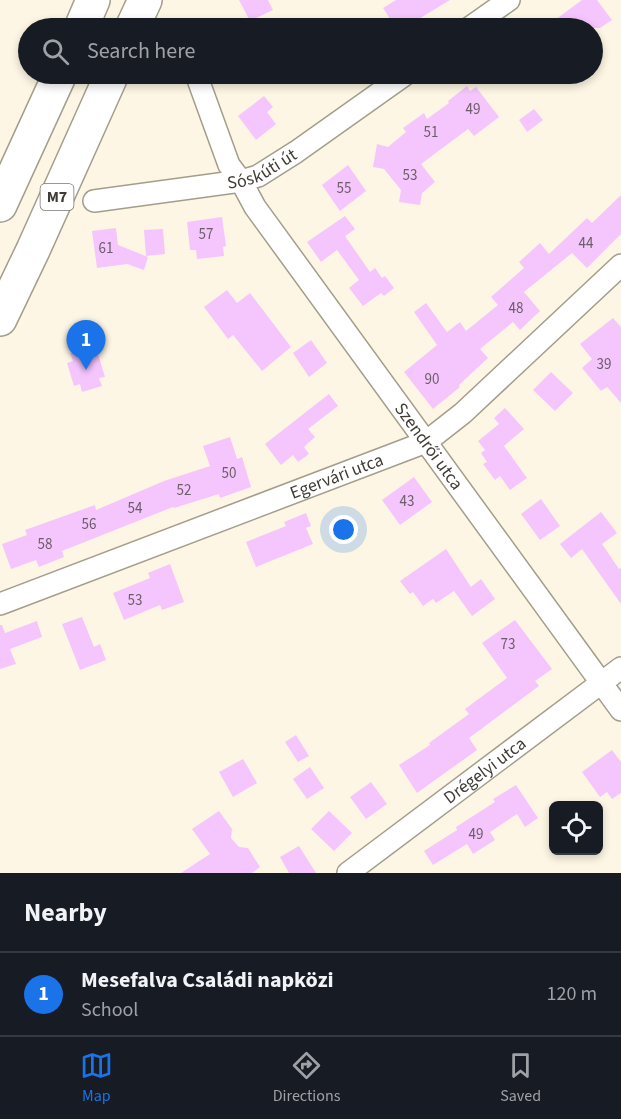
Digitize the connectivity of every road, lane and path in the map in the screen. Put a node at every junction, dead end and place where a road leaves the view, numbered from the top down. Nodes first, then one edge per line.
1 (93, 0) edge
2 (145, 0) edge
3 (509, 0) edge
4 (85, 18) edge
5 (137, 18) edge
6 (483, 18) edge
7 (55, 84) edge
8 (108, 84) edge
9 (200, 84) edge
10 (392, 84) edge
11 (241, 181) junction
12 (94, 201) dead end
13 (0, 205) edge
14 (621, 265) edge
15 (0, 319) edge
16 (426, 442) junction
17 (0, 604) edge
18 (621, 668) edge
19 (600, 683) junction
20 (621, 710) edge
21 (348, 873) edge

1 - 4 highway
2 - 5 highway
3 - 6 street
7 - 13 highway
8 - 15 highway, M7
9 - 11 street, Szendrői utca
10 - 11 street, Sóskúti út
11 - 12 street, Sóskúti út
11 - 16 street, Szendrői utca
14 - 16 street, Egervári utca
16 - 17 street, Egervári utca
16 - 19 street, Szendrői utca
18 - 19 street, Drégelyi utca
19 - 20 street, Szendrői utca
19 - 21 street, Drégelyi utca

